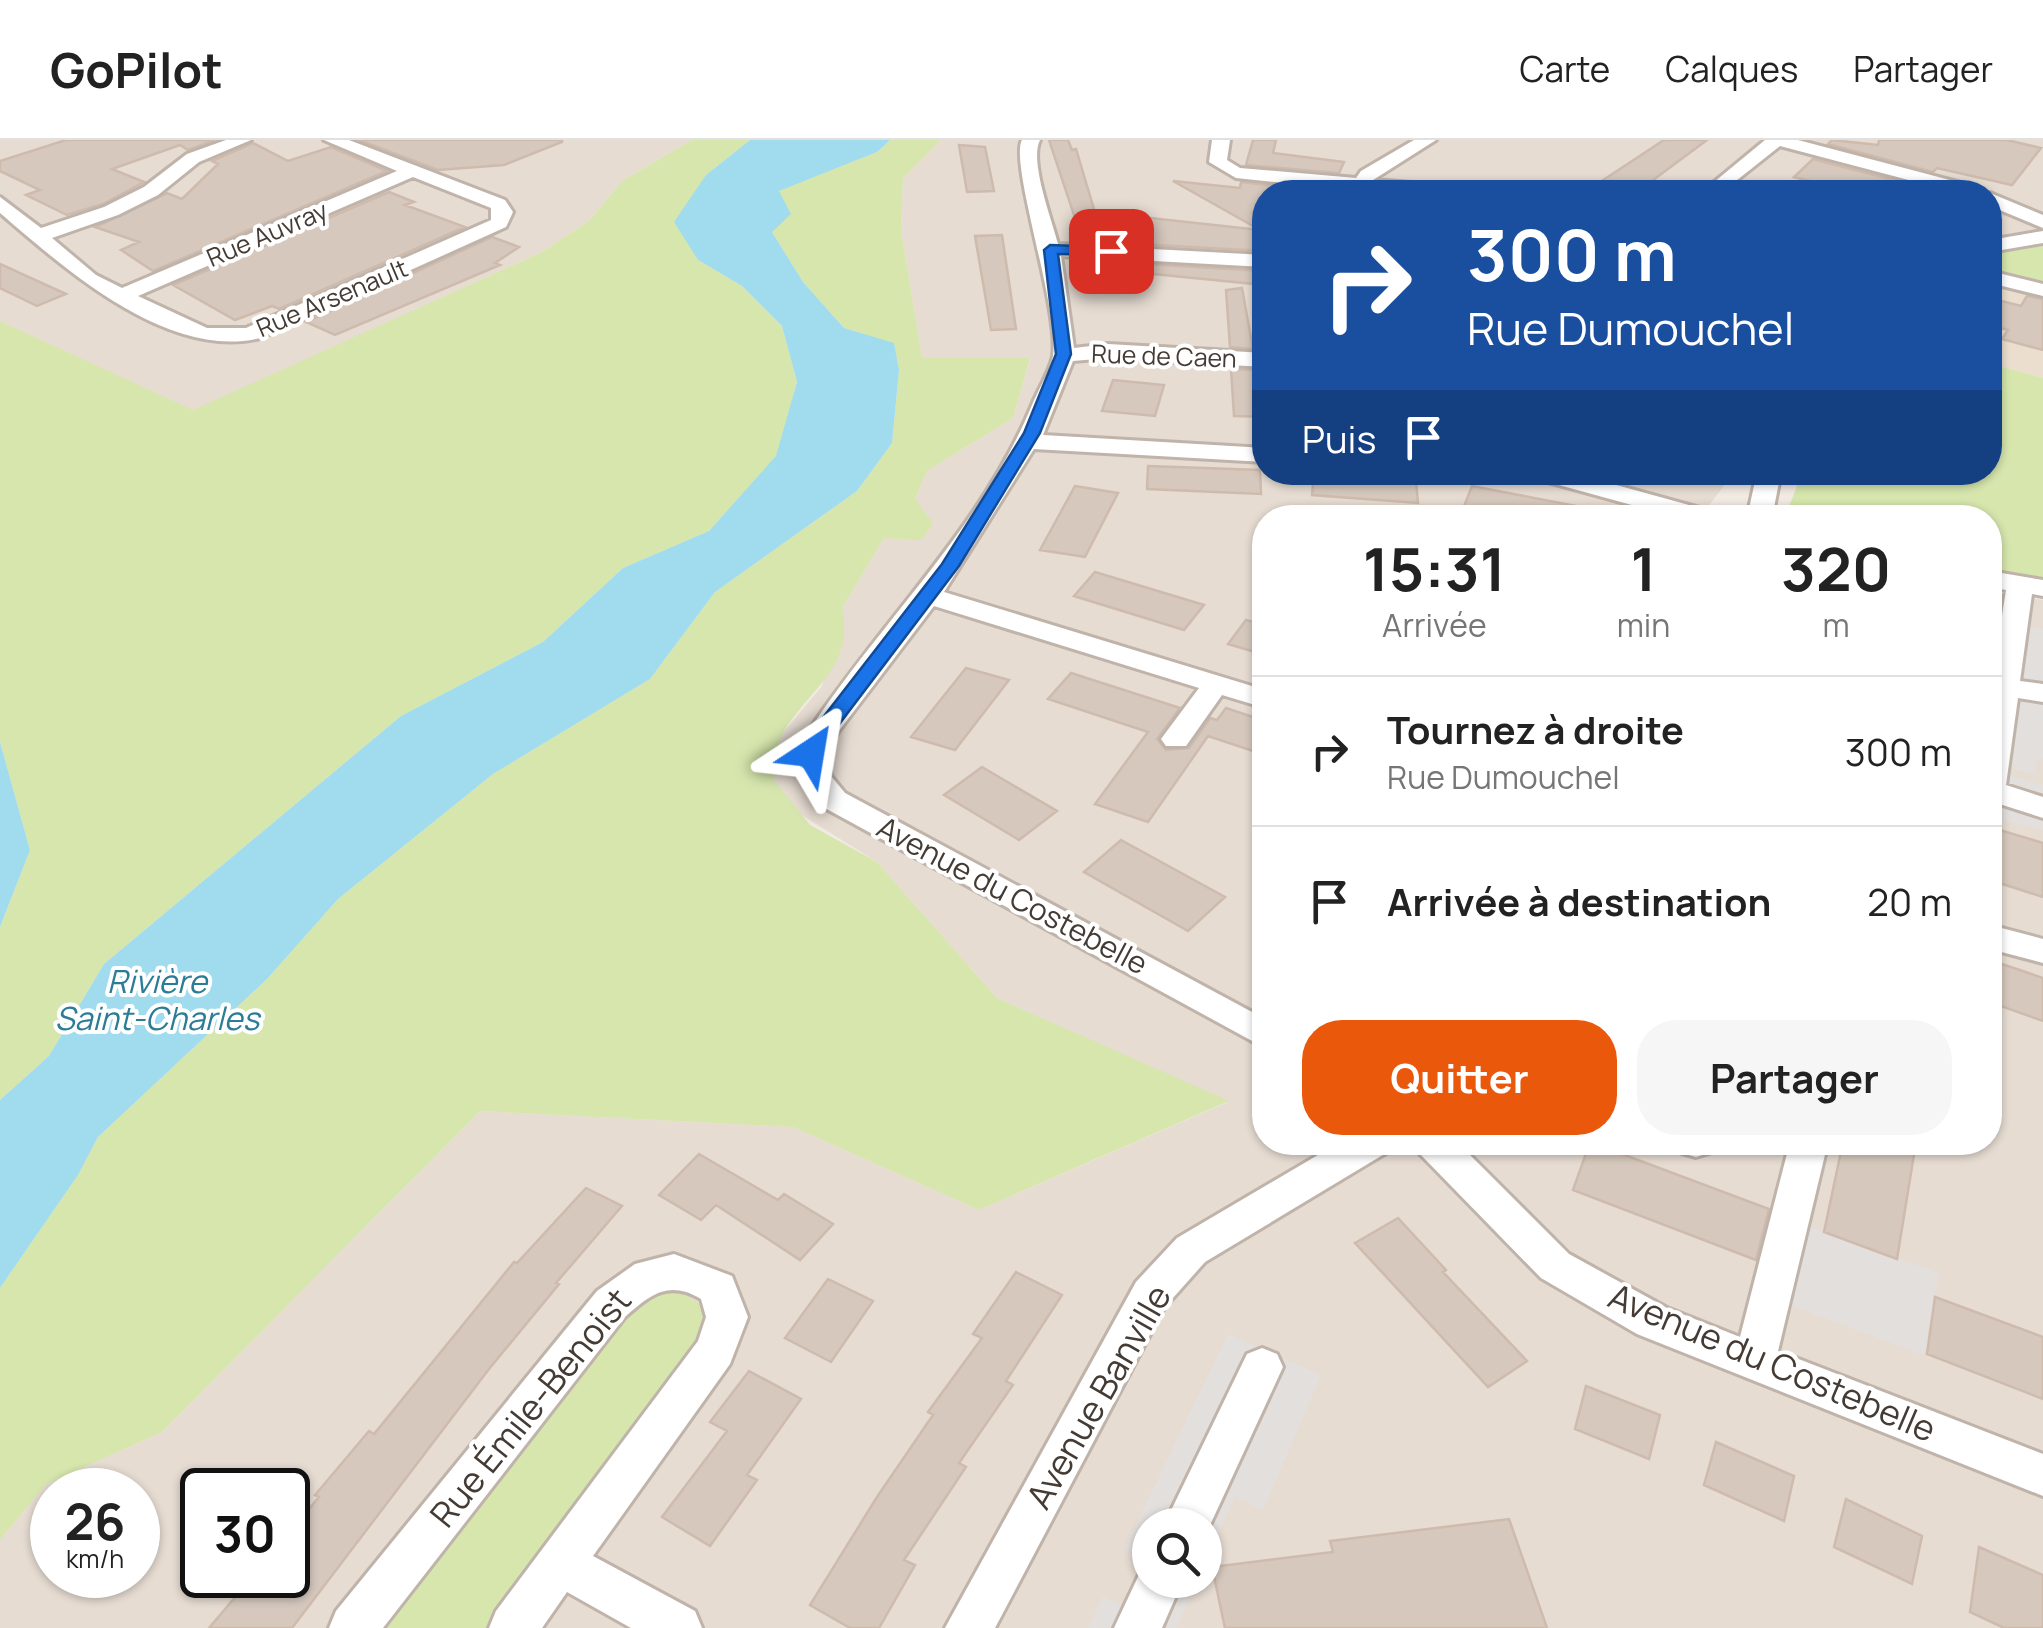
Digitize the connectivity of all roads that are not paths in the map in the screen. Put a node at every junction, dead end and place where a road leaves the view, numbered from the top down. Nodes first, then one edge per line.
1 (242, 140) edge
2 (333, 140) edge
3 (1031, 140) edge
4 (1221, 140) edge
5 (1428, 140) edge
6 (1777, 140) edge
7 (412, 170) junction
8 (1309, 180) edge
9 (1364, 180) edge
10 (1726, 180) edge
11 (1928, 180) edge
12 (0, 203) edge
13 (2002, 204) edge
14 (2043, 222) edge
15 (35, 236) junction
16 (2043, 237) edge
17 (2002, 244) edge
18 (1050, 250) junction
19 (1252, 259) edge
20 (2002, 281) edge
21 (2043, 290) edge
22 (121, 296) junction
23 (1064, 354) junction
24 (1252, 359) edge
25 (1027, 441) junction
26 (1252, 454) edge
27 (1588, 485) edge
28 (1662, 505) edge
29 (2002, 581) edge
30 (2032, 586) edge
31 (928, 595) junction
32 (1216, 684) junction
33 (2043, 693) edge
34 (1252, 695) edge
35 (2002, 697) edge
36 (2002, 703) edge
37 (1176, 739) dead end
38 (2002, 795) edge
39 (2043, 808) edge
40 (2002, 940) edge
41 (2043, 951) edge
42 (1252, 1028) edge
43 (1351, 1155) edge
44 (1445, 1155) edge
45 (1807, 1155) edge
46 (1754, 1359) junction
47 (1262, 1366) dead end
48 (2043, 1475) edge
49 (1194, 1508) edge
50 (561, 1564) junction
51 (1152, 1598) edge
52 (353, 1628) edge
53 (513, 1628) edge
54 (678, 1628) edge
55 (969, 1628) edge
56 (1138, 1628) edge

1 - 15 street
2 - 7 street, Rue Arsenault
3 - 18 street
4 - 8 street
5 - 9 street
6 - 10 street
6 - 11 street
7 - 22 street, Rue Auvray
7 - 22 street, Rue Arsenault
12 - 15 street, Rue Arsenault
13 - 14 street
15 - 22 street, Rue Arsenault
16 - 17 street
18 - 19 street
18 - 23 street
20 - 21 street
23 - 24 street, Rue de Caen
23 - 25 street, Avenue du Costebelle
25 - 26 street
25 - 31 street, Avenue du Costebelle
27 - 28 street
29 - 30 street
30 - 35 street
31 - 32 street
31 - 42 street, Avenue du Costebelle
32 - 34 street
32 - 37 street
33 - 36 street
38 - 39 street
40 - 41 street
43 - 55 street, Avenue Banville
44 - 46 street, Avenue du Costebelle
45 - 46 street
46 - 48 street, Avenue du Costebelle
47 - 49 street
50 - 52 street, Rue Émile-Benoist
50 - 53 street, Rue Émile-Benoist
50 - 54 street
51 - 56 street

